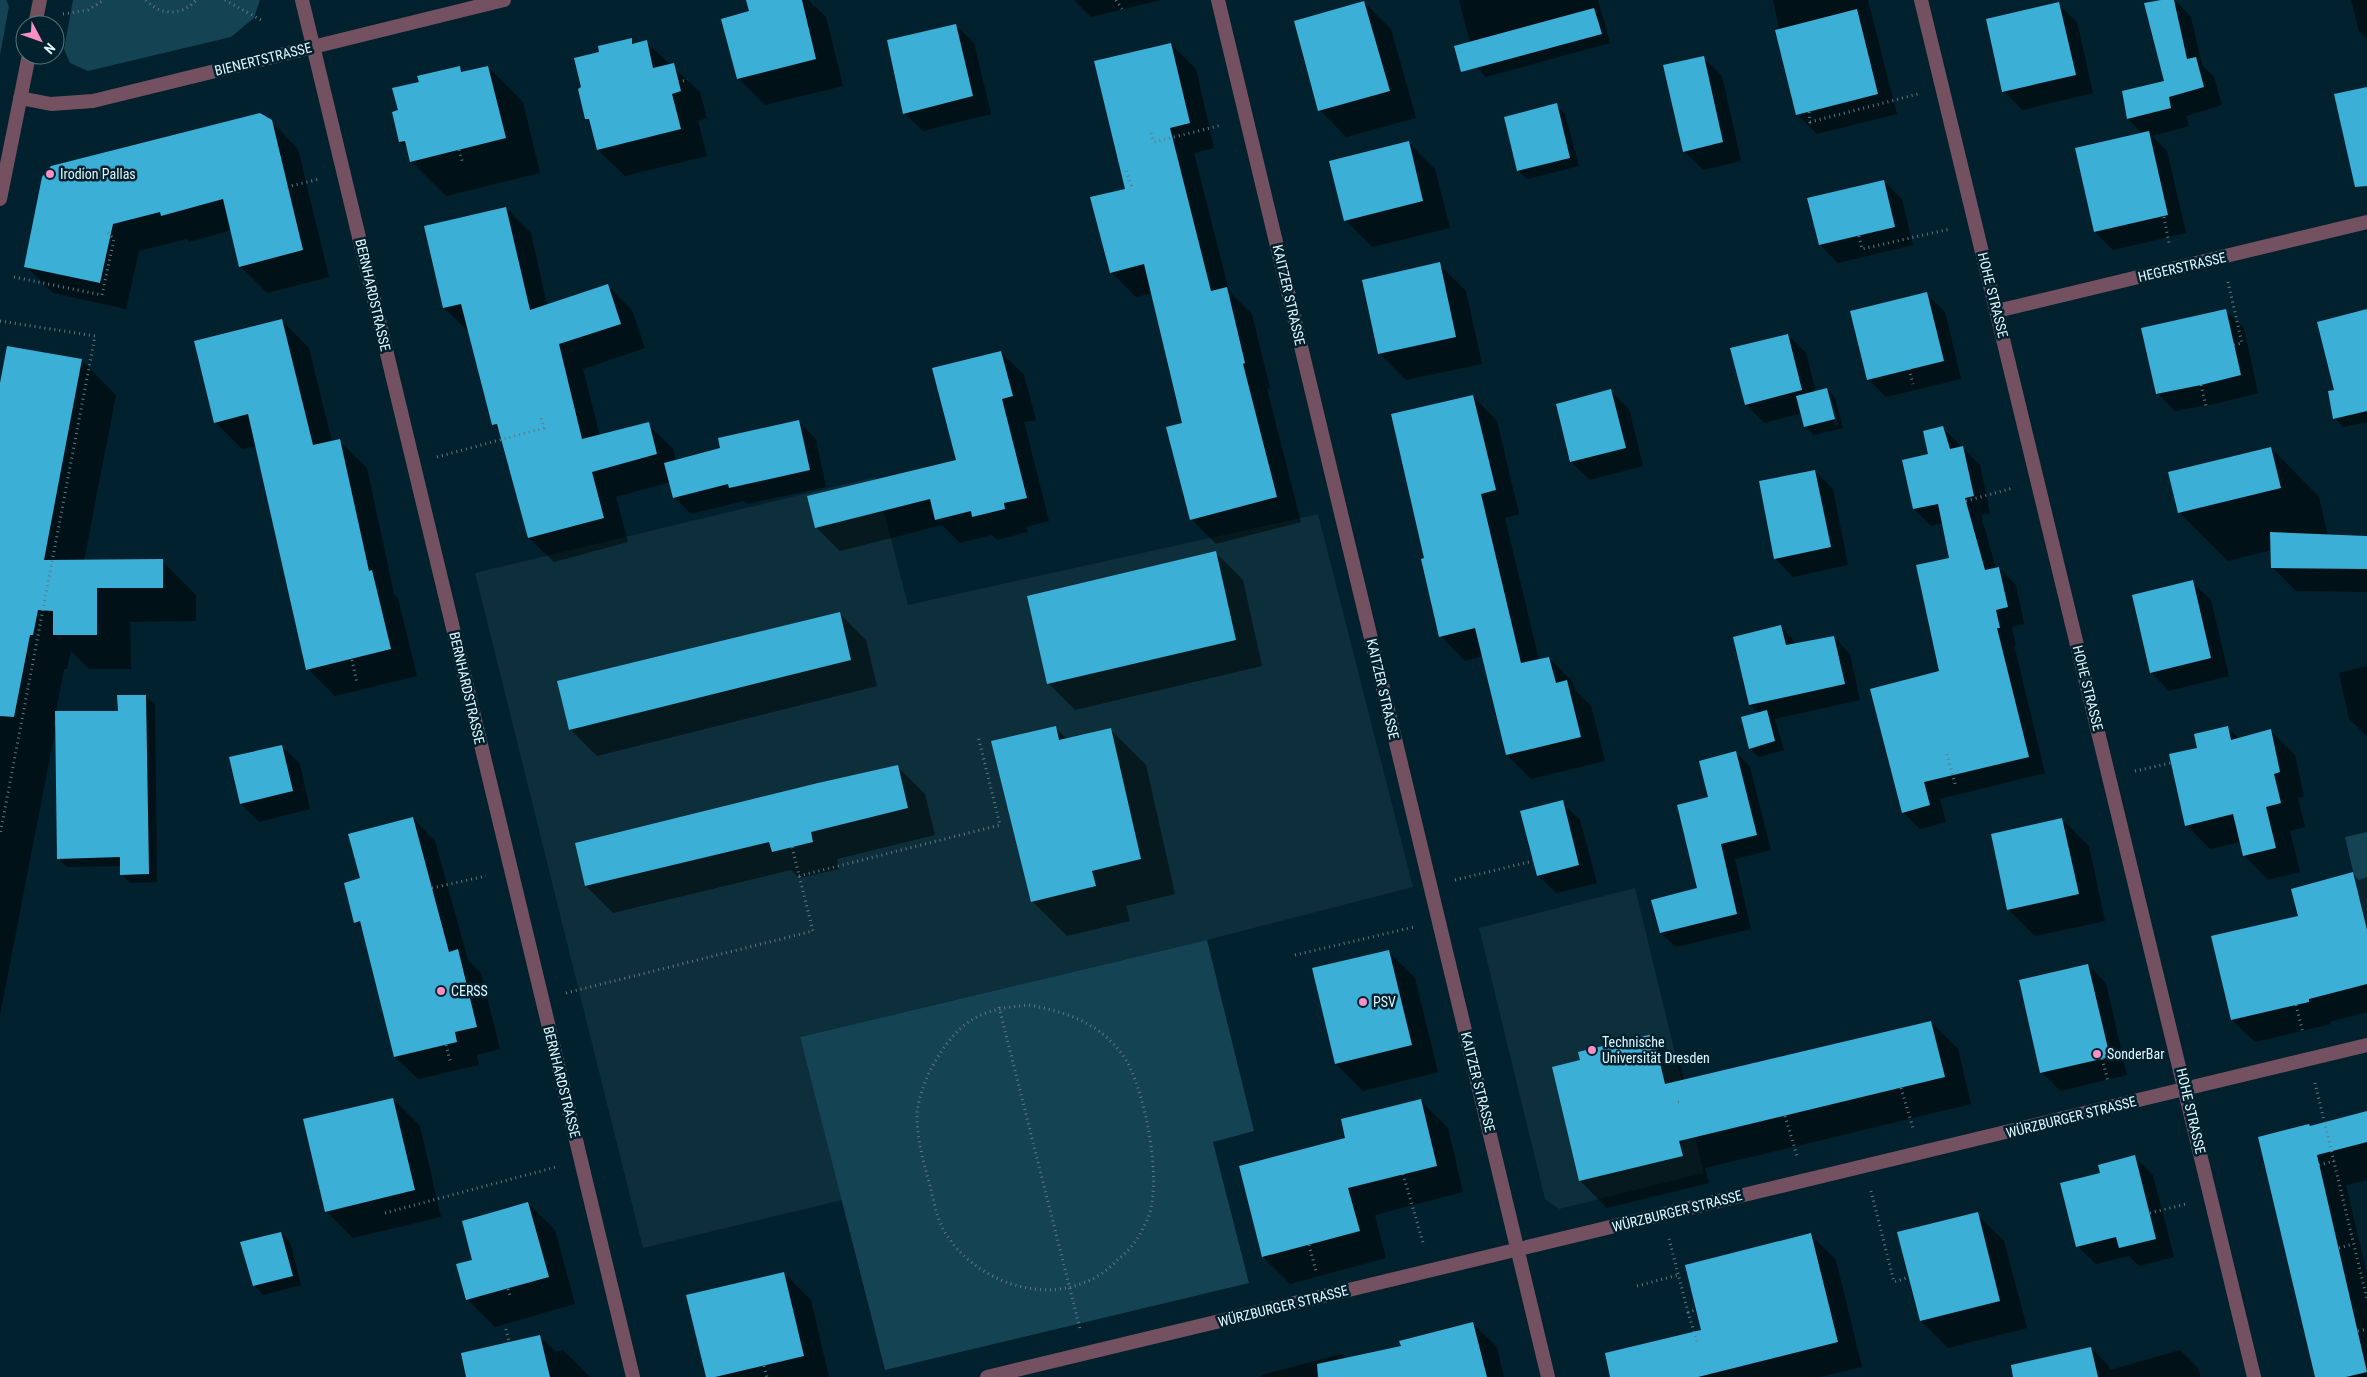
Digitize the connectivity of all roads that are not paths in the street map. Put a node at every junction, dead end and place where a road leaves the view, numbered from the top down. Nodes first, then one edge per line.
1 (40, 0) edge
2 (302, 0) edge
3 (504, 0) edge
4 (1218, 0) edge
5 (1921, 0) edge
6 (37, 15) edge
7 (313, 46) junction
8 (27, 65) edge
9 (20, 98) junction
10 (0, 199) edge
11 (2367, 222) edge
12 (1996, 311) junction
13 (2367, 1045) edge
14 (2185, 1089) junction
15 (1518, 1249) junction
16 (633, 1377) edge
17 (987, 1377) edge
18 (1548, 1377) edge
19 (2254, 1377) edge

1 - 6 street
2 - 7 street, BERNHARDSTRASSE
3 - 7 street, BIENERTSTRASSE
4 - 15 street, KAITZER STRASSE
5 - 12 street, HOHE STRASSE
7 - 9 street, BIENERTSTRASSE
7 - 16 street, BERNHARDSTRASSE
8 - 9 street
9 - 10 street
11 - 12 street, HEGERSTRASSE
12 - 14 street, HOHE STRASSE
13 - 14 street, WÜRZBURGER STRASSE
14 - 15 street, WÜRZBURGER STRASSE
14 - 19 street, HOHE STRASSE
15 - 17 street, WÜRZBURGER STRASSE
15 - 18 street, KAITZER STRASSE

